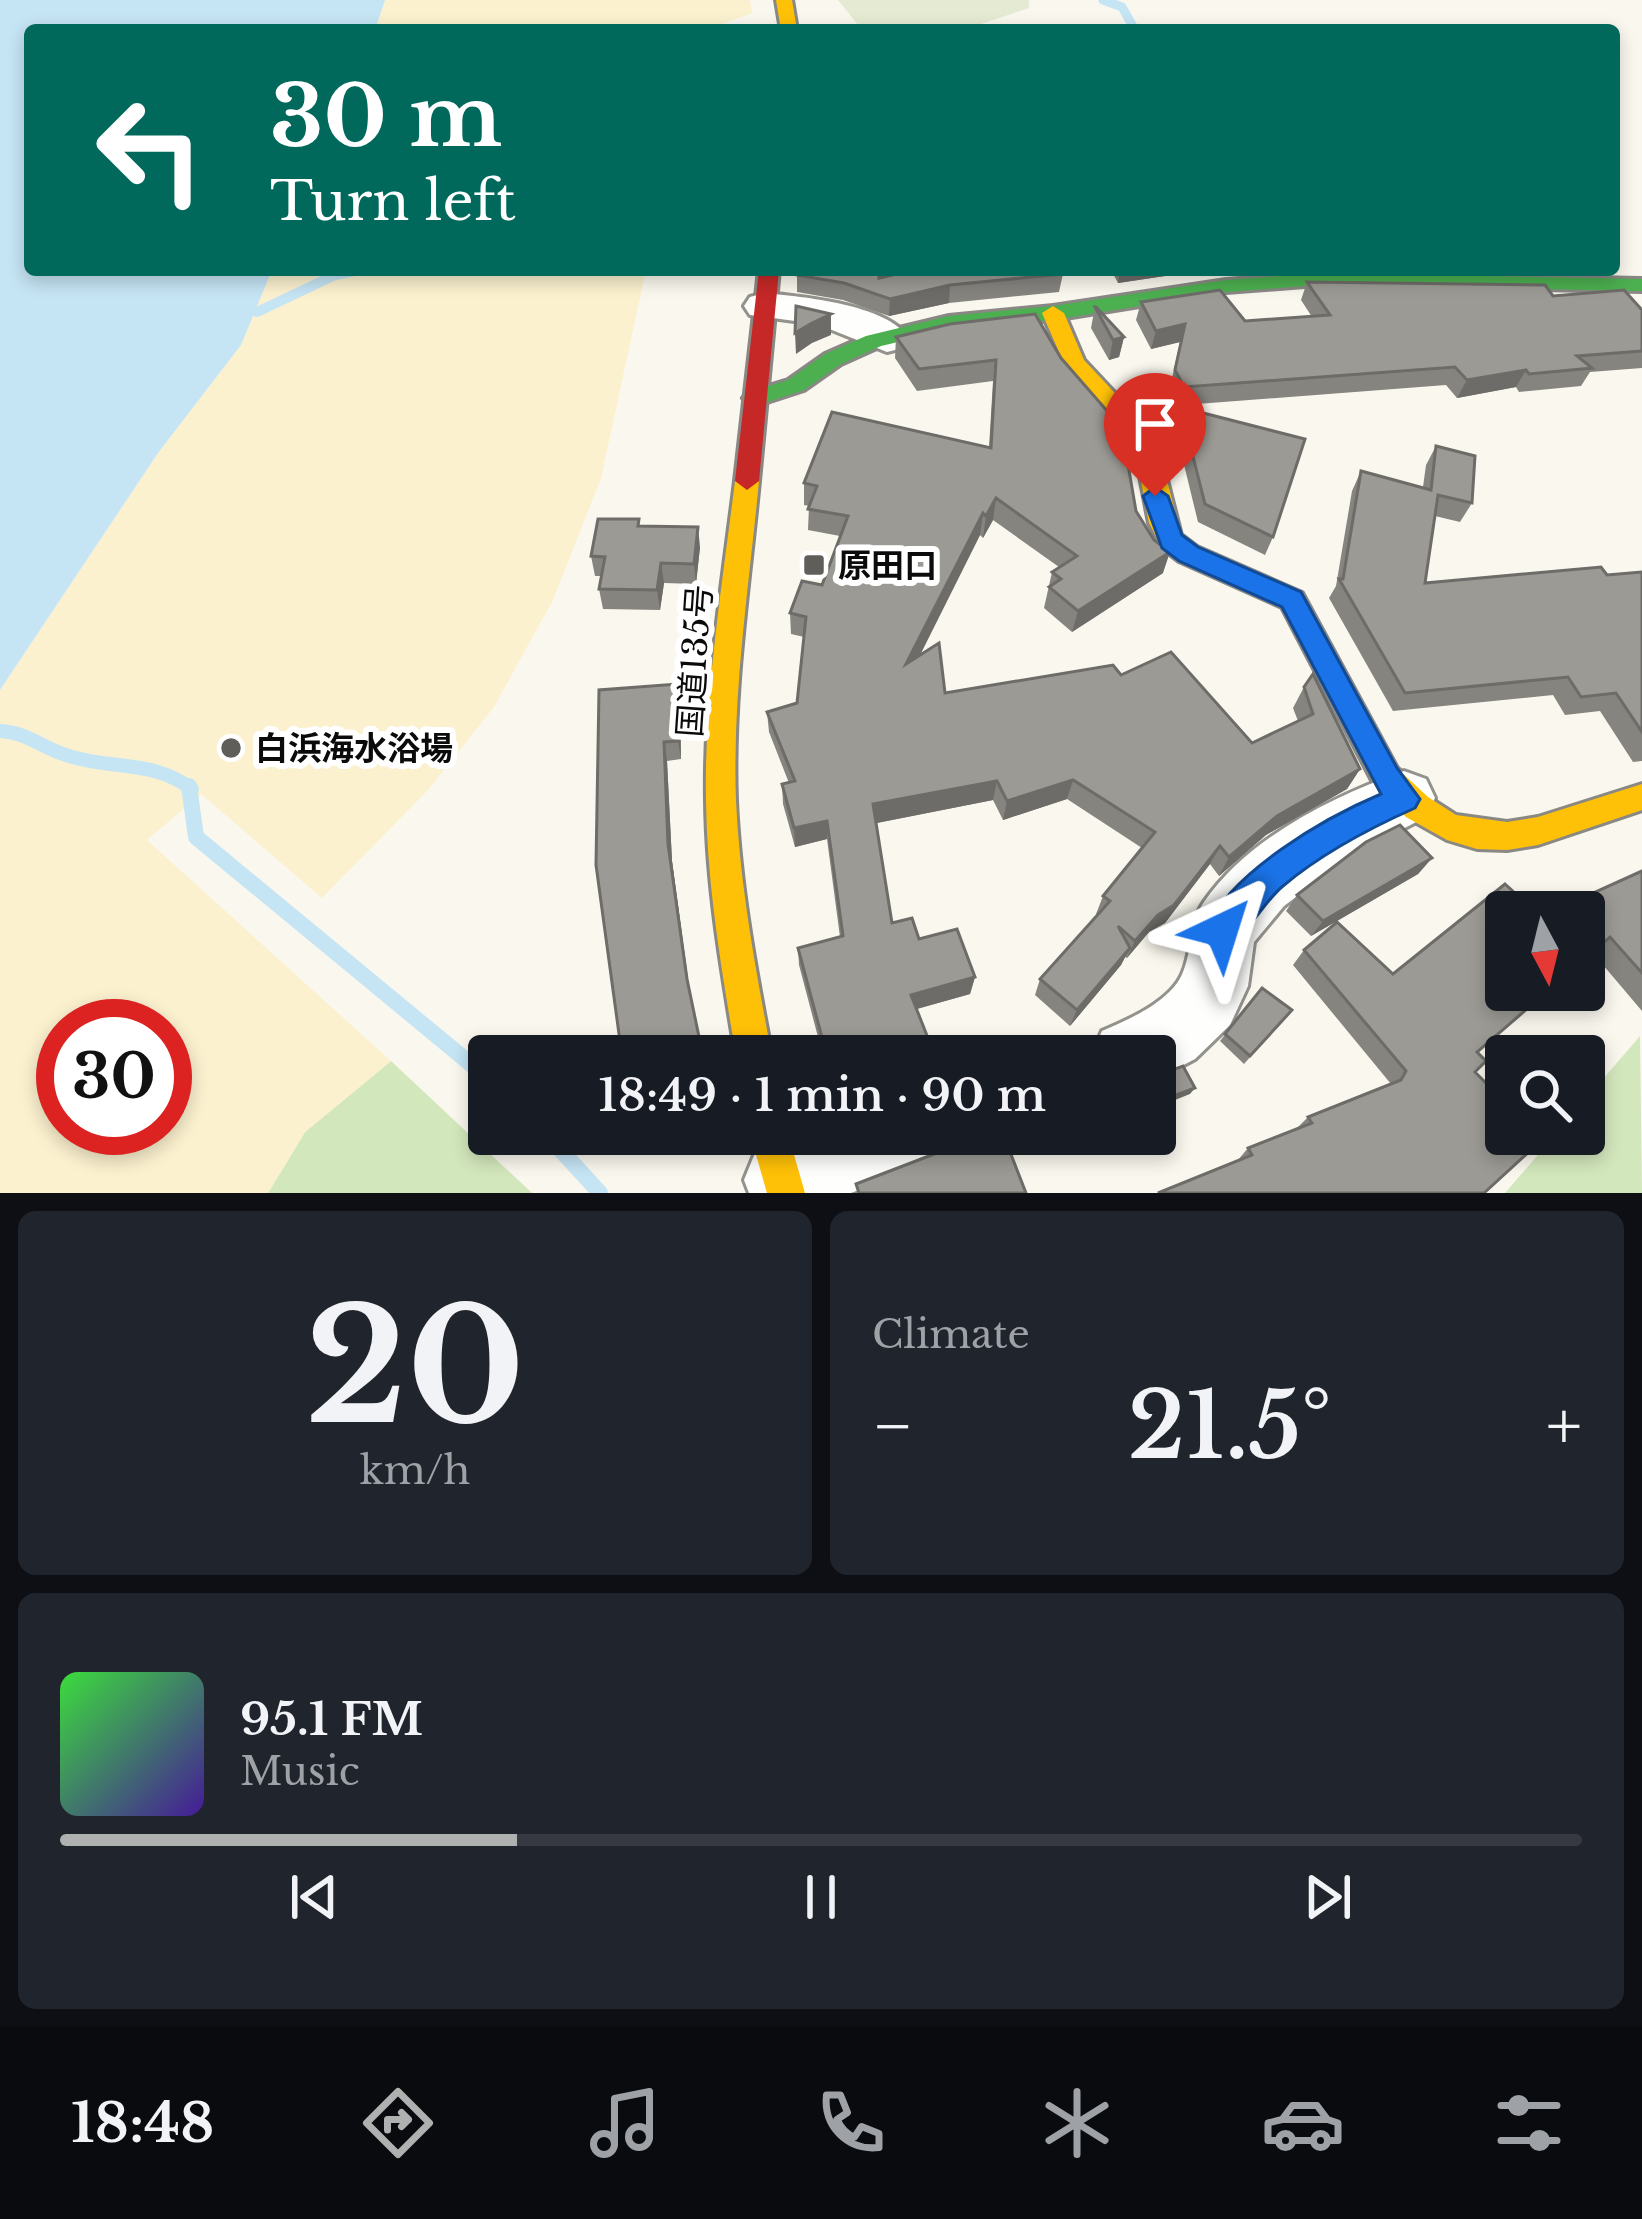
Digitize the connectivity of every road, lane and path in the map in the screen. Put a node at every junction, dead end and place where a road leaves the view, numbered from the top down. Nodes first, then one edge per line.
1 (1642, 285) edge
2 (767, 288) edge
3 (1053, 313) junction
4 (887, 338) junction
5 (755, 398) junction
6 (1642, 797) edge
7 (1404, 799) junction
8 (750, 1035) edge
9 (1171, 1035) edge
10 (832, 1155) edge
11 (779, 1169) edge

1 - 3 main road
2 - 4 street
2 - 5 main road, 国道135号
3 - 4 main road
3 - 7 main road
4 - 5 main road
5 - 8 main road, 国道135号
6 - 7 main road
7 - 9 street
10 - 11 street

